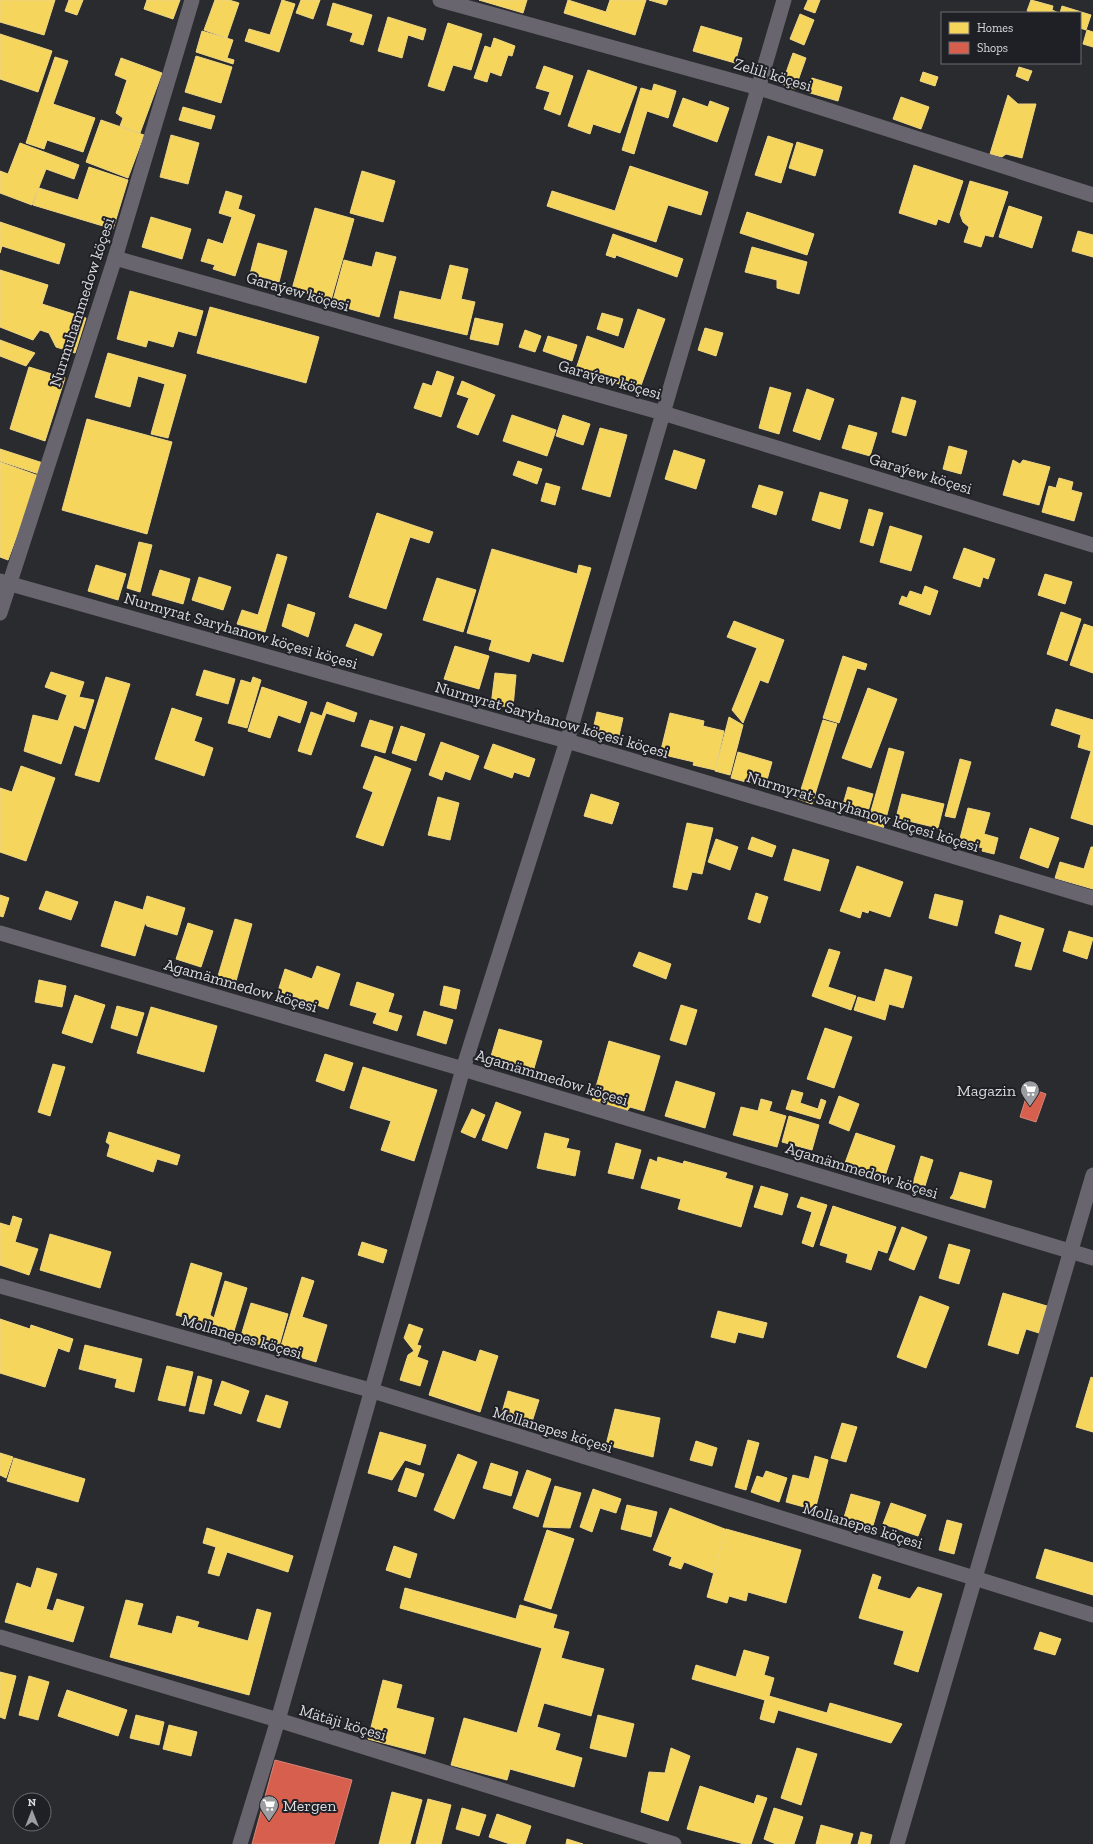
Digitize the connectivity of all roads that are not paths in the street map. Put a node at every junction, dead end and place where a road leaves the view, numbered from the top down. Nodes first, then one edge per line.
1 (192, 0) edge
2 (440, 0) edge
3 (784, 0) edge
4 (759, 88) junction
5 (1093, 195) edge
6 (115, 258) junction
7 (663, 413) junction
8 (1093, 545) edge
9 (5, 582) edge
10 (0, 613) edge
11 (567, 741) junction
12 (1093, 898) edge
13 (0, 933) edge
14 (463, 1069) junction
15 (1093, 1175) edge
16 (1072, 1252) junction
17 (1093, 1258) edge
18 (0, 1286) edge
19 (370, 1390) junction
20 (976, 1579) junction
21 (1093, 1615) edge
22 (0, 1637) edge
23 (278, 1720) junction
24 (240, 1844) edge
25 (674, 1844) edge
26 (897, 1844) edge

1 - 6 street, Nurmuhammedow köçesi
2 - 4 street, Zelili köçesi
3 - 4 street
4 - 5 street, Zelili köçesi
4 - 7 street
6 - 7 street, Garaýew köçesi
6 - 9 street, Nurmuhammedow köçesi
7 - 8 street, Garaýew köçesi
7 - 11 street
9 - 10 street, Nurmuhammedow köçesi
9 - 11 street, Nurmyrat Saryhanow köçesi köçesi
11 - 12 street, Nurmyrat Saryhanow köçesi köçesi
11 - 14 street
13 - 14 street, Agamämmedow köçesi
14 - 16 street, Agamämmedow köçesi
14 - 19 street
15 - 16 street
16 - 17 street, Agamämmedow köçesi
16 - 20 street
18 - 19 street, Mollanepes köçesi
19 - 20 street, Mollanepes köçesi
19 - 23 street
20 - 21 street, Mollanepes köçesi
20 - 26 street
22 - 23 street, Mätäji köçesi
23 - 24 street
23 - 25 street, Mätäji köçesi

